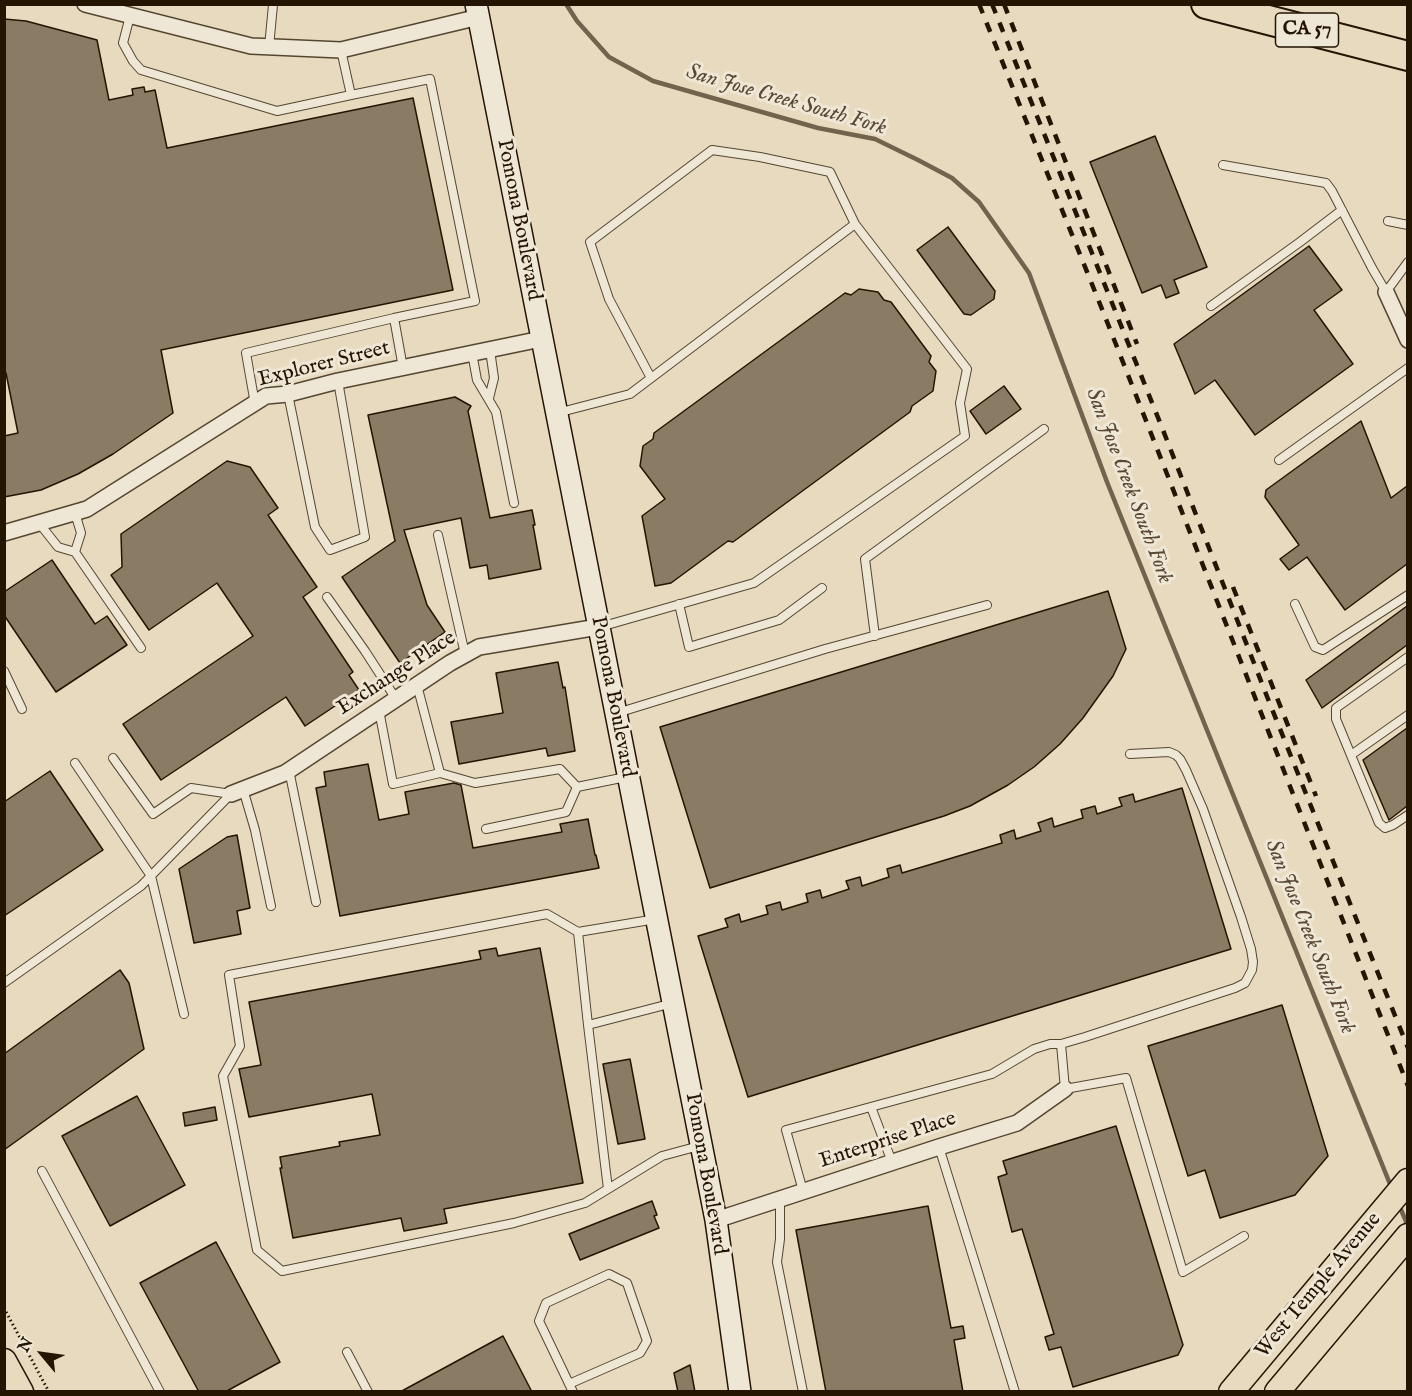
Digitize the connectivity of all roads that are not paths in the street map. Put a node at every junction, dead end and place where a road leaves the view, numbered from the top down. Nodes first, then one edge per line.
1 (85, 4) edge
2 (274, 4) edge
3 (1206, 4) edge
4 (110, 8) edge
5 (477, 11) edge
6 (130, 16) junction
7 (269, 47) junction
8 (341, 50) junction
9 (1407, 56) edge
10 (351, 95) junction
11 (1223, 165) dead end
12 (1342, 210) junction
13 (1388, 221) dead end
14 (855, 224) junction
15 (1407, 225) edge
16 (1407, 262) edge
17 (1386, 292) junction
18 (1211, 306) dead end
19 (394, 318) junction
20 (541, 339) junction
21 (1407, 340) edge
22 (490, 350) junction
23 (472, 353) junction
24 (403, 368) junction
25 (1407, 368) edge
26 (651, 378) junction
27 (338, 381) junction
28 (288, 394) junction
29 (489, 398) junction
30 (255, 404) junction
31 (556, 414) junction
32 (1044, 429) dead end
33 (1279, 460) dead end
34 (514, 503) dead end
35 (75, 513) junction
36 (39, 523) junction
37 (4, 533) edge
38 (438, 535) dead end
39 (75, 552) junction
40 (822, 588) dead end
41 (1407, 595) edge
42 (327, 597) dead end
43 (678, 604) junction
44 (1295, 604) dead end
45 (987, 605) dead end
46 (598, 627) junction
47 (875, 636) junction
48 (141, 648) dead end
49 (465, 654) junction
50 (1407, 657) edge
51 (4, 672) edge
52 (417, 685) junction
53 (396, 699) junction
54 (22, 709) dead end
55 (379, 710) junction
56 (615, 714) junction
57 (1407, 715) edge
58 (1130, 754) dead end
59 (1350, 755) junction
60 (113, 758) dead end
61 (75, 763) dead end
62 (290, 770) junction
63 (440, 773) junction
64 (628, 777) junction
65 (577, 787) junction
66 (237, 792) junction
67 (1407, 815) edge
68 (486, 829) dead end
69 (151, 876) junction
70 (316, 902) dead end
71 (271, 906) dead end
72 (656, 919) junction
73 (578, 932) junction
74 (4, 983) edge
75 (673, 1003) junction
76 (184, 1014) dead end
77 (588, 1025) junction
78 (1061, 1044) junction
79 (1065, 1089) junction
80 (871, 1107) junction
81 (701, 1145) junction
82 (939, 1146) junction
83 (892, 1162) junction
84 (42, 1171) dead end
85 (1407, 1181) edge
86 (608, 1189) junction
87 (803, 1191) junction
88 (780, 1198) junction
89 (716, 1220) junction
90 (1244, 1236) dead end
91 (1407, 1236) edge
92 (347, 1352) dead end
93 (4, 1361) edge
94 (571, 1388) edge
95 (21, 1392) edge
96 (160, 1392) edge
97 (368, 1392) edge
98 (740, 1392) edge
99 (803, 1392) edge
100 (1015, 1392) edge
101 (1231, 1392) edge
102 (1277, 1392) edge

1 - 4 street
2 - 7 lane
3 - 9 highway, CA 57
4 - 6 street
5 - 8 street
5 - 20 street, Pomona Boulevard
6 - 7 street
6 - 10 lane
7 - 8 street
8 - 10 lane
10 - 19 lane
11 - 12 lane
12 - 17 lane
12 - 18 lane
13 - 15 lane
14 - 26 lane
14 - 26 lane
14 - 43 lane
16 - 17 lane
17 - 21 street
19 - 24 lane
19 - 30 lane
20 - 22 street, Explorer Street
20 - 31 street, Pomona Boulevard
22 - 23 street, Explorer Street
22 - 29 lane
23 - 24 street, Explorer Street
23 - 29 lane
24 - 27 street, Explorer Street
25 - 33 lane
26 - 31 lane
27 - 28 street, Explorer Street
27 - 28 lane
28 - 30 street, Explorer Street
29 - 34 lane
30 - 35 street, Explorer Street
31 - 46 street, Pomona Boulevard
32 - 47 lane
35 - 36 street, Explorer Street
35 - 39 lane
36 - 37 street, Explorer Street
36 - 39 lane
38 - 49 lane
39 - 48 lane
40 - 43 lane
41 - 44 lane
42 - 53 lane
43 - 46 lane
45 - 47 lane
46 - 49 street, Exchange Place
46 - 56 street, Pomona Boulevard
47 - 56 lane
49 - 52 street, Exchange Place
50 - 59 lane
51 - 54 lane
52 - 53 street, Exchange Place
52 - 63 lane
53 - 55 street, Exchange Place
55 - 62 street, Exchange Place
55 - 63 lane
56 - 64 street, Pomona Boulevard
57 - 59 lane
58 - 78 lane
59 - 67 lane
60 - 66 lane
61 - 69 lane
62 - 66 street, Exchange Place
62 - 70 lane
63 - 65 lane
64 - 65 lane
64 - 72 street, Pomona Boulevard
65 - 68 lane
66 - 69 lane
66 - 71 lane
69 - 74 lane
69 - 76 lane
72 - 73 lane
72 - 75 street, Pomona Boulevard
73 - 77 lane
73 - 86 lane
75 - 77 lane
75 - 81 street, Pomona Boulevard
77 - 86 lane
78 - 79 lane
78 - 80 lane
79 - 82 street, Enterprise Place
79 - 90 lane
80 - 83 lane
80 - 87 lane
81 - 86 lane
81 - 89 street, Pomona Boulevard
82 - 83 street, Enterprise Place
82 - 100 lane
83 - 87 street, Enterprise Place
84 - 96 lane
85 - 101 main road, West Temple Avenue
87 - 88 street, Enterprise Place
88 - 89 street, Enterprise Place
88 - 99 lane
89 - 98 street, Pomona Boulevard
91 - 102 main road, West Temple Avenue
92 - 97 lane
93 - 95 main road
94 - 94 lane

